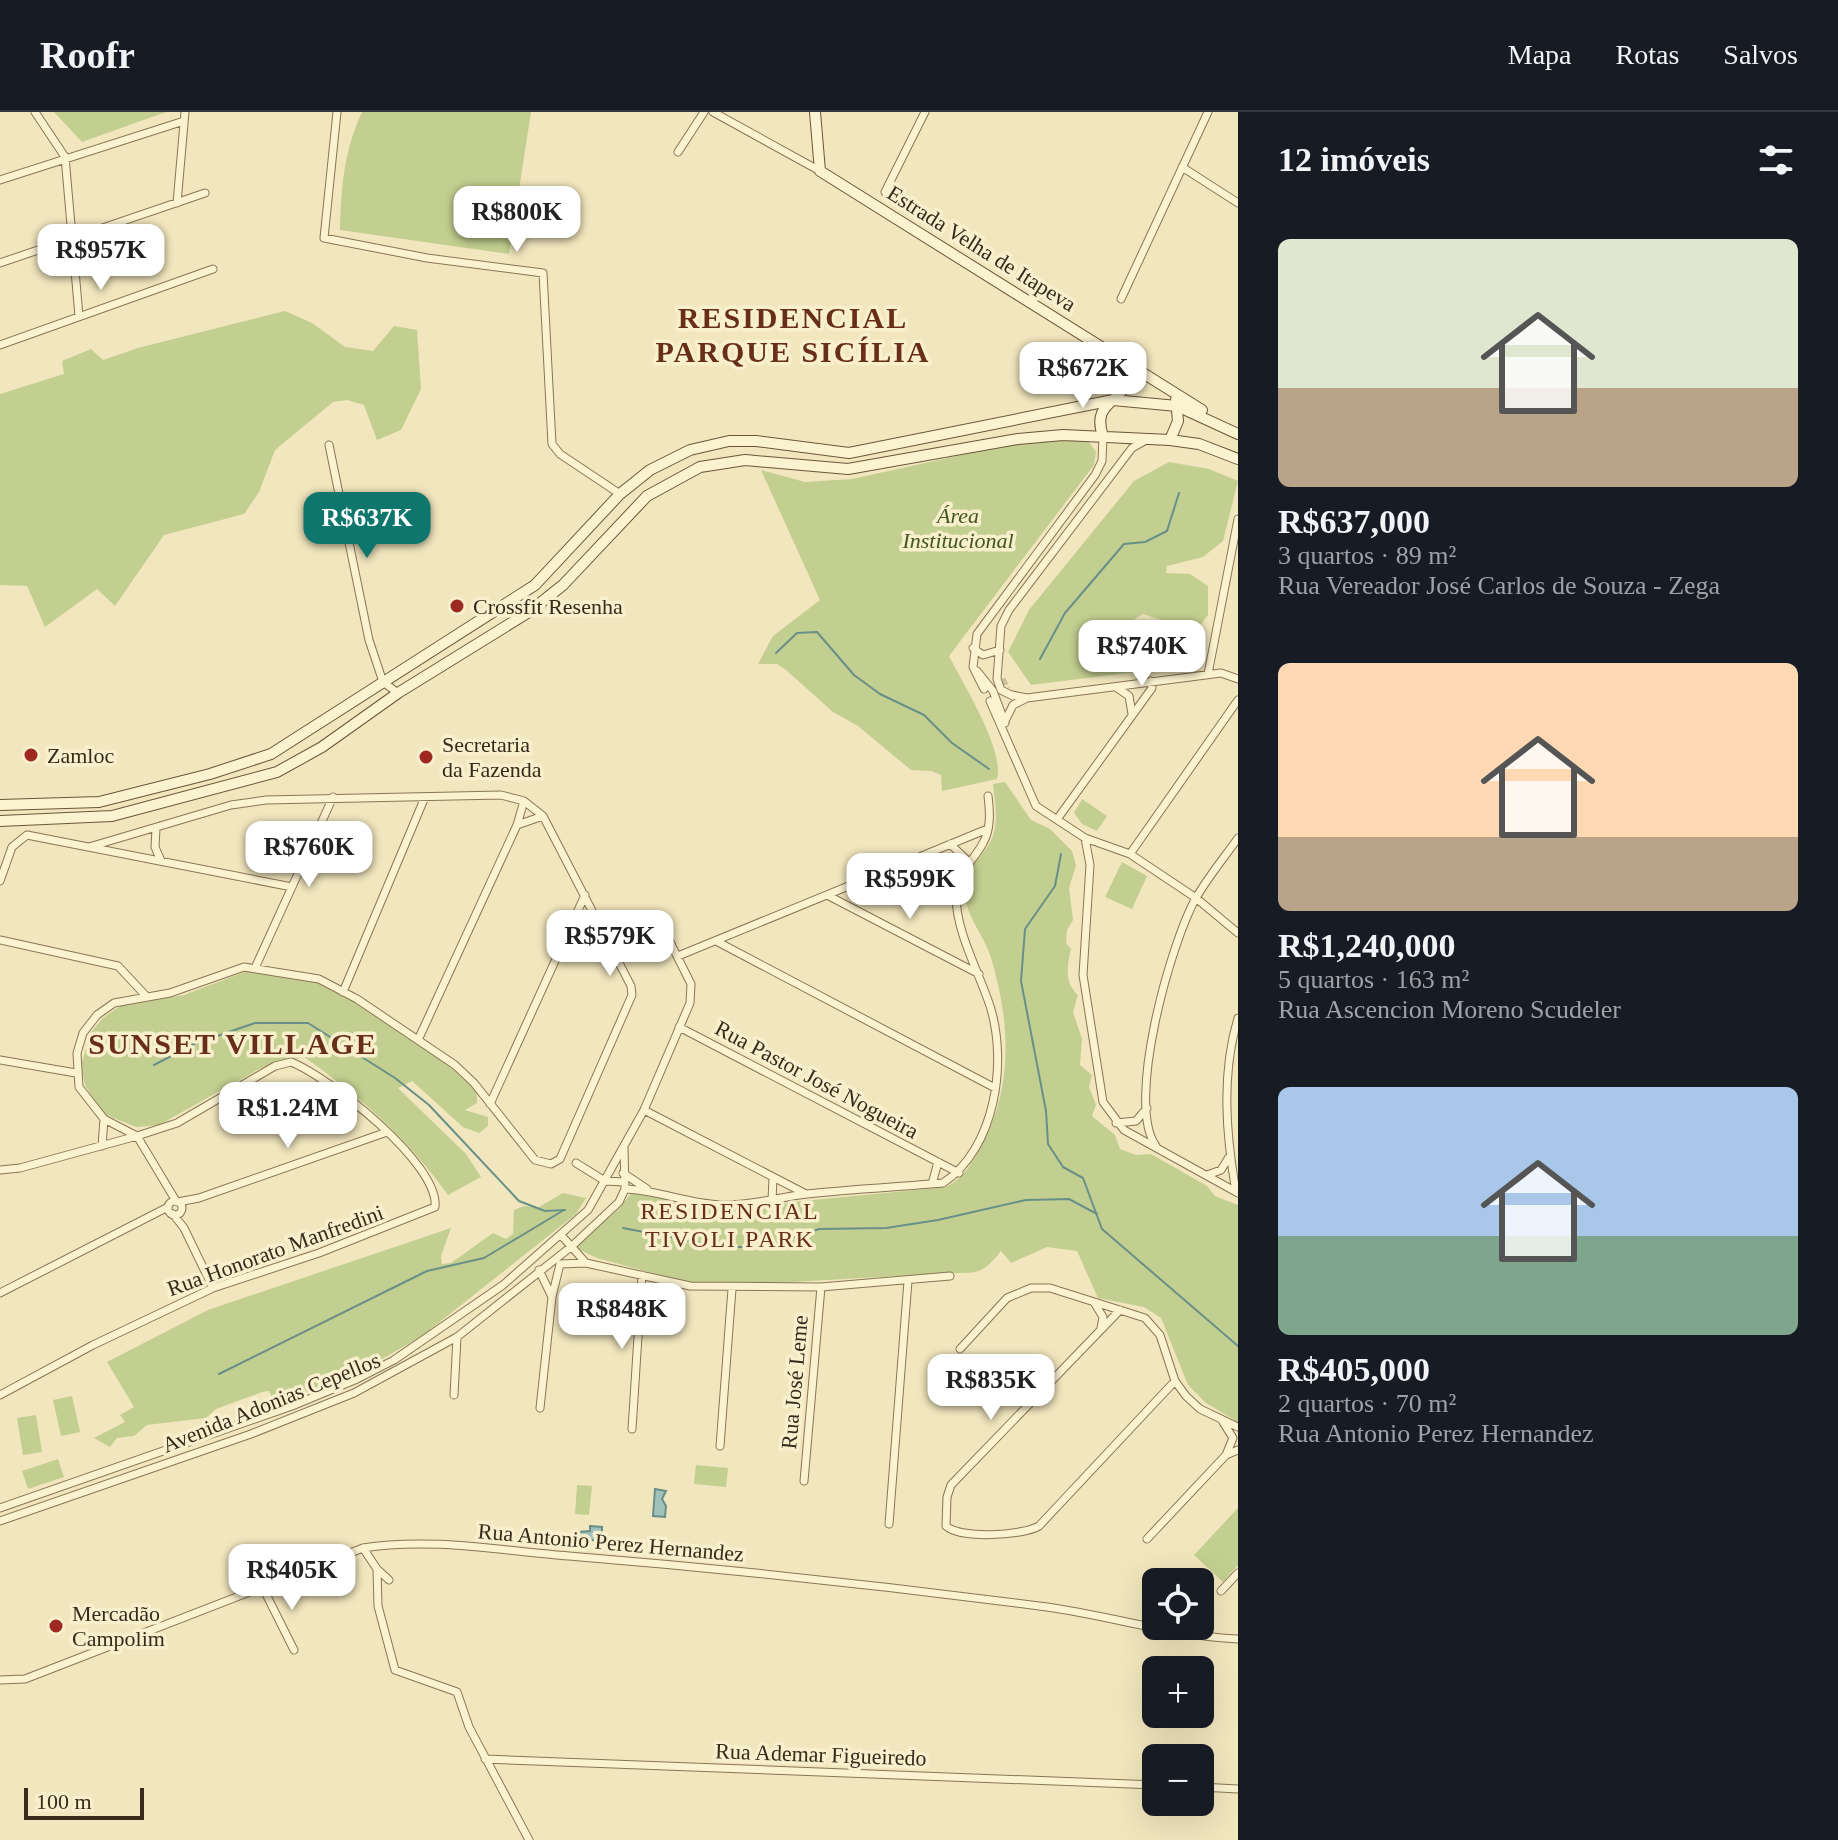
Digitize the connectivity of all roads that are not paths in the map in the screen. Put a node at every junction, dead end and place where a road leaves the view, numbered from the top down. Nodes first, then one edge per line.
1 (35, 112) edge
2 (337, 112) edge
3 (704, 112) edge
4 (713, 112) edge
5 (815, 112) edge
6 (925, 112) edge
7 (1208, 112) edge
8 (185, 116) edge
9 (678, 152) dead end
10 (65, 157) junction
11 (1182, 167) junction
12 (820, 171) junction
13 (0, 180) edge
14 (885, 192) dead end
15 (205, 193) dead end
16 (177, 203) junction
17 (1238, 203) edge
18 (74, 237) junction
19 (0, 263) edge
20 (213, 269) dead end
21 (1121, 299) dead end
22 (79, 316) junction
23 (0, 345) edge
24 (1125, 360) junction
25 (1164, 385) junction
26 (1113, 400) junction
27 (1177, 406) junction
28 (1222, 424) junction
29 (1238, 434) edge
30 (1103, 436) junction
31 (1152, 438) junction
32 (1170, 440) junction
33 (329, 445) dead end
34 (797, 448) junction
35 (1238, 459) edge
36 (794, 465) junction
37 (620, 494) junction
38 (606, 509) junction
39 (1238, 519) edge
40 (621, 521) junction
41 (1227, 573) junction
42 (1238, 579) edge
43 (973, 648) junction
44 (1000, 650) junction
45 (973, 667) junction
46 (999, 669) junction
47 (1208, 674) junction
48 (1002, 679) tunnel mouth
49 (1238, 679) edge
50 (1151, 681) junction
51 (383, 682) junction
52 (1115, 687) junction
53 (984, 689) dead end
54 (398, 693) junction
55 (1027, 698) junction
56 (1238, 700) edge
57 (990, 701) dead end
58 (1132, 714) junction
59 (1005, 724) junction
60 (1011, 746) junction
61 (988, 796) dead end
62 (333, 797) junction
63 (425, 797) junction
64 (524, 801) junction
65 (0, 805) edge
66 (543, 816) junction
67 (1058, 818) junction
68 (0, 821) edge
69 (19, 821) junction
70 (517, 825) junction
71 (156, 829) junction
72 (985, 830) junction
73 (0, 833) edge
74 (1085, 838) junction
75 (1238, 838) edge
76 (950, 844) junction
77 (89, 847) junction
78 (1130, 854) junction
79 (161, 861) junction
80 (968, 861) junction
81 (0, 881) edge
82 (292, 887) junction
83 (585, 895) junction
84 (827, 895) junction
85 (1196, 898) junction
86 (659, 920) dead end
87 (1238, 933) edge
88 (0, 940) edge
89 (716, 941) junction
90 (678, 956) junction
91 (255, 968) junction
92 (979, 974) junction
93 (343, 992) junction
94 (146, 996) junction
95 (1238, 1018) edge
96 (679, 1027) junction
97 (418, 1040) junction
98 (0, 1060) edge
99 (76, 1073) junction
100 (995, 1088) junction
101 (490, 1104) junction
102 (1148, 1107) junction
103 (644, 1110) junction
104 (104, 1119) junction
105 (1116, 1123) junction
106 (387, 1132) junction
107 (137, 1136) junction
108 (625, 1145) junction
109 (102, 1146) junction
110 (1157, 1148) junction
111 (1230, 1155) junction
112 (938, 1162) junction
113 (576, 1163) dead end
114 (0, 1170) edge
115 (959, 1173) junction
116 (1207, 1175) junction
117 (773, 1177) junction
118 (605, 1181) junction
119 (624, 1181) junction
120 (932, 1184) junction
121 (649, 1190) junction
122 (1237, 1192) edge
123 (806, 1194) junction
124 (772, 1201) junction
125 (174, 1207) junction
126 (561, 1235) junction
127 (572, 1246) junction
128 (534, 1260) junction
129 (586, 1263) junction
130 (540, 1272) junction
131 (642, 1275) junction
132 (950, 1276) dead end
133 (908, 1281) junction
134 (821, 1287) junction
135 (213, 1288) junction
136 (732, 1289) junction
137 (0, 1293) edge
138 (552, 1297) junction
139 (1095, 1304) junction
140 (1120, 1310) junction
141 (1100, 1330) junction
142 (457, 1337) junction
143 (960, 1349) dead end
144 (1175, 1381) junction
145 (0, 1395) edge
146 (454, 1395) dead end
147 (540, 1408) dead end
148 (632, 1429) dead end
149 (1236, 1432) edge
150 (720, 1446) dead end
151 (1238, 1448) edge
152 (1226, 1455) junction
153 (804, 1481) dead end
154 (0, 1508) edge
155 (0, 1521) edge
156 (889, 1524) dead end
157 (1147, 1539) dead end
158 (363, 1548) junction
159 (377, 1569) junction
160 (1238, 1573) edge
161 (389, 1580) dead end
162 (263, 1588) junction
163 (1221, 1591) dead end
164 (1238, 1639) edge
165 (294, 1650) dead end
166 (0, 1680) edge
167 (485, 1759) junction
168 (1142, 1784) edge
169 (1214, 1788) edge
170 (1238, 1789) edge
171 (529, 1840) edge

1 - 10 street
2 - 37 street
3 - 9 street
4 - 12 street
5 - 12 main road
6 - 14 street
7 - 11 street
8 - 10 street
8 - 16 street
10 - 13 street
10 - 18 street
11 - 17 street
11 - 21 street
12 - 24 main road, Estrada Velha de Itapeva
15 - 16 street
16 - 18 street
18 - 19 street
18 - 22 street
20 - 22 street
22 - 23 street
24 - 25 main road, Estrada Velha de Itapeva
24 - 26 main road
25 - 27 main road
25 - 28 main road, Estrada Velha de Itapeva
26 - 27 main road
26 - 30 main road
26 - 34 main road
27 - 28 main road
27 - 32 main road
28 - 29 main road
30 - 31 main road
30 - 36 main road
30 - 43 street
31 - 32 main road
31 - 44 street
32 - 35 main road
33 - 51 street
34 - 36 street
34 - 37 main road
36 - 40 main road
37 - 38 main road
38 - 40 main road
38 - 51 main road
39 - 41 street
40 - 54 main road
41 - 42 street
41 - 47 street
43 - 44 street
43 - 45 street
44 - 46 street
45 - 53 street
45 - 59 street
46 - 48 street
46 - 55 street
47 - 49 street
47 - 50 street
50 - 52 street
50 - 58 street
51 - 54 street
51 - 65 main road
52 - 55 street
52 - 58 street
54 - 69 main road
55 - 59 street
56 - 78 street
57 - 60 street
58 - 67 street
59 - 60 street
60 - 67 street
61 - 72 street
62 - 63 street
62 - 71 street
62 - 82 street
63 - 64 street
63 - 93 street
64 - 66 street
64 - 70 street
66 - 70 street
66 - 83 street
67 - 74 street
68 - 69 main road
69 - 73 main road
70 - 97 street
71 - 77 street
71 - 79 street
72 - 76 street
72 - 80 street
74 - 78 street
74 - 105 street
75 - 85 street
76 - 80 street
76 - 84 street
77 - 79 street
77 - 81 street
78 - 85 street
79 - 82 street
80 - 92 street
82 - 91 street
83 - 101 street
83 - 101 street
84 - 89 street
84 - 92 street
85 - 87 street
85 - 102 street
86 - 90 street, Avenida Adonias Cepellos
88 - 94 street
89 - 90 street
89 - 100 street
90 - 96 street, Avenida Adonias Cepellos
91 - 93 street
91 - 94 street
92 - 100 street
93 - 97 street
94 - 99 street
95 - 111 street
96 - 103 street, Avenida Adonias Cepellos
96 - 112 street, Rua Pastor José Nogueira
97 - 101 street
98 - 99 street
99 - 104 street
100 - 115 street
102 - 105 street
102 - 110 street
103 - 108 street, Avenida Adonias Cepellos
103 - 117 street
104 - 107 street
104 - 109 street
105 - 110 street
106 - 107 street
106 - 125 street
106 - 135 street, Rua Honorato Manfredini
107 - 109 street
107 - 125 street
108 - 118 street, Avenida Adonias Cepellos
108 - 119 street
109 - 114 street
110 - 116 street
111 - 116 street
111 - 122 street
112 - 115 street, Rua Pastor José Nogueira
112 - 120 street, Rua Pastor José Nogueira
113 - 118 street
115 - 120 street
116 - 122 street
117 - 123 street
117 - 124 street
118 - 119 street
118 - 126 street, Avenida Adonias Cepellos
119 - 121 street
119 - 121 street
119 - 127 street, Avenida Adonias Cepellos
120 - 123 street
121 - 124 street
123 - 124 street
125 - 135 street
125 - 137 street
126 - 127 street
126 - 128 street, Avenida Adonias Cepellos
127 - 129 street
127 - 130 street, Avenida Adonias Cepellos
128 - 130 street
128 - 154 street, Avenida Adonias Cepellos
129 - 131 street
129 - 138 street
130 - 138 street
130 - 142 street, Avenida Adonias Cepellos
131 - 136 street
131 - 148 street
132 - 133 street
133 - 134 street
133 - 156 street
134 - 136 street
134 - 153 street, Rua José Leme
135 - 145 street, Rua Honorato Manfredini
136 - 150 street
138 - 147 street
139 - 140 street
139 - 141 street
139 - 143 street
140 - 141 street
140 - 144 street
141 - 144 street
142 - 146 street
142 - 155 street, Avenida Adonias Cepellos
144 - 149 street
149 - 151 street
149 - 152 street
151 - 152 street
152 - 157 street
158 - 159 street
158 - 162 street, Rua Antonio Perez Hernandez
158 - 164 street, Rua Antonio Perez Hernandez
159 - 161 street
159 - 167 street
160 - 163 street
162 - 165 street
162 - 166 street, Rua Antonio Perez Hernandez
167 - 168 street, Rua Ademar Figueiredo
167 - 171 street
169 - 170 street

